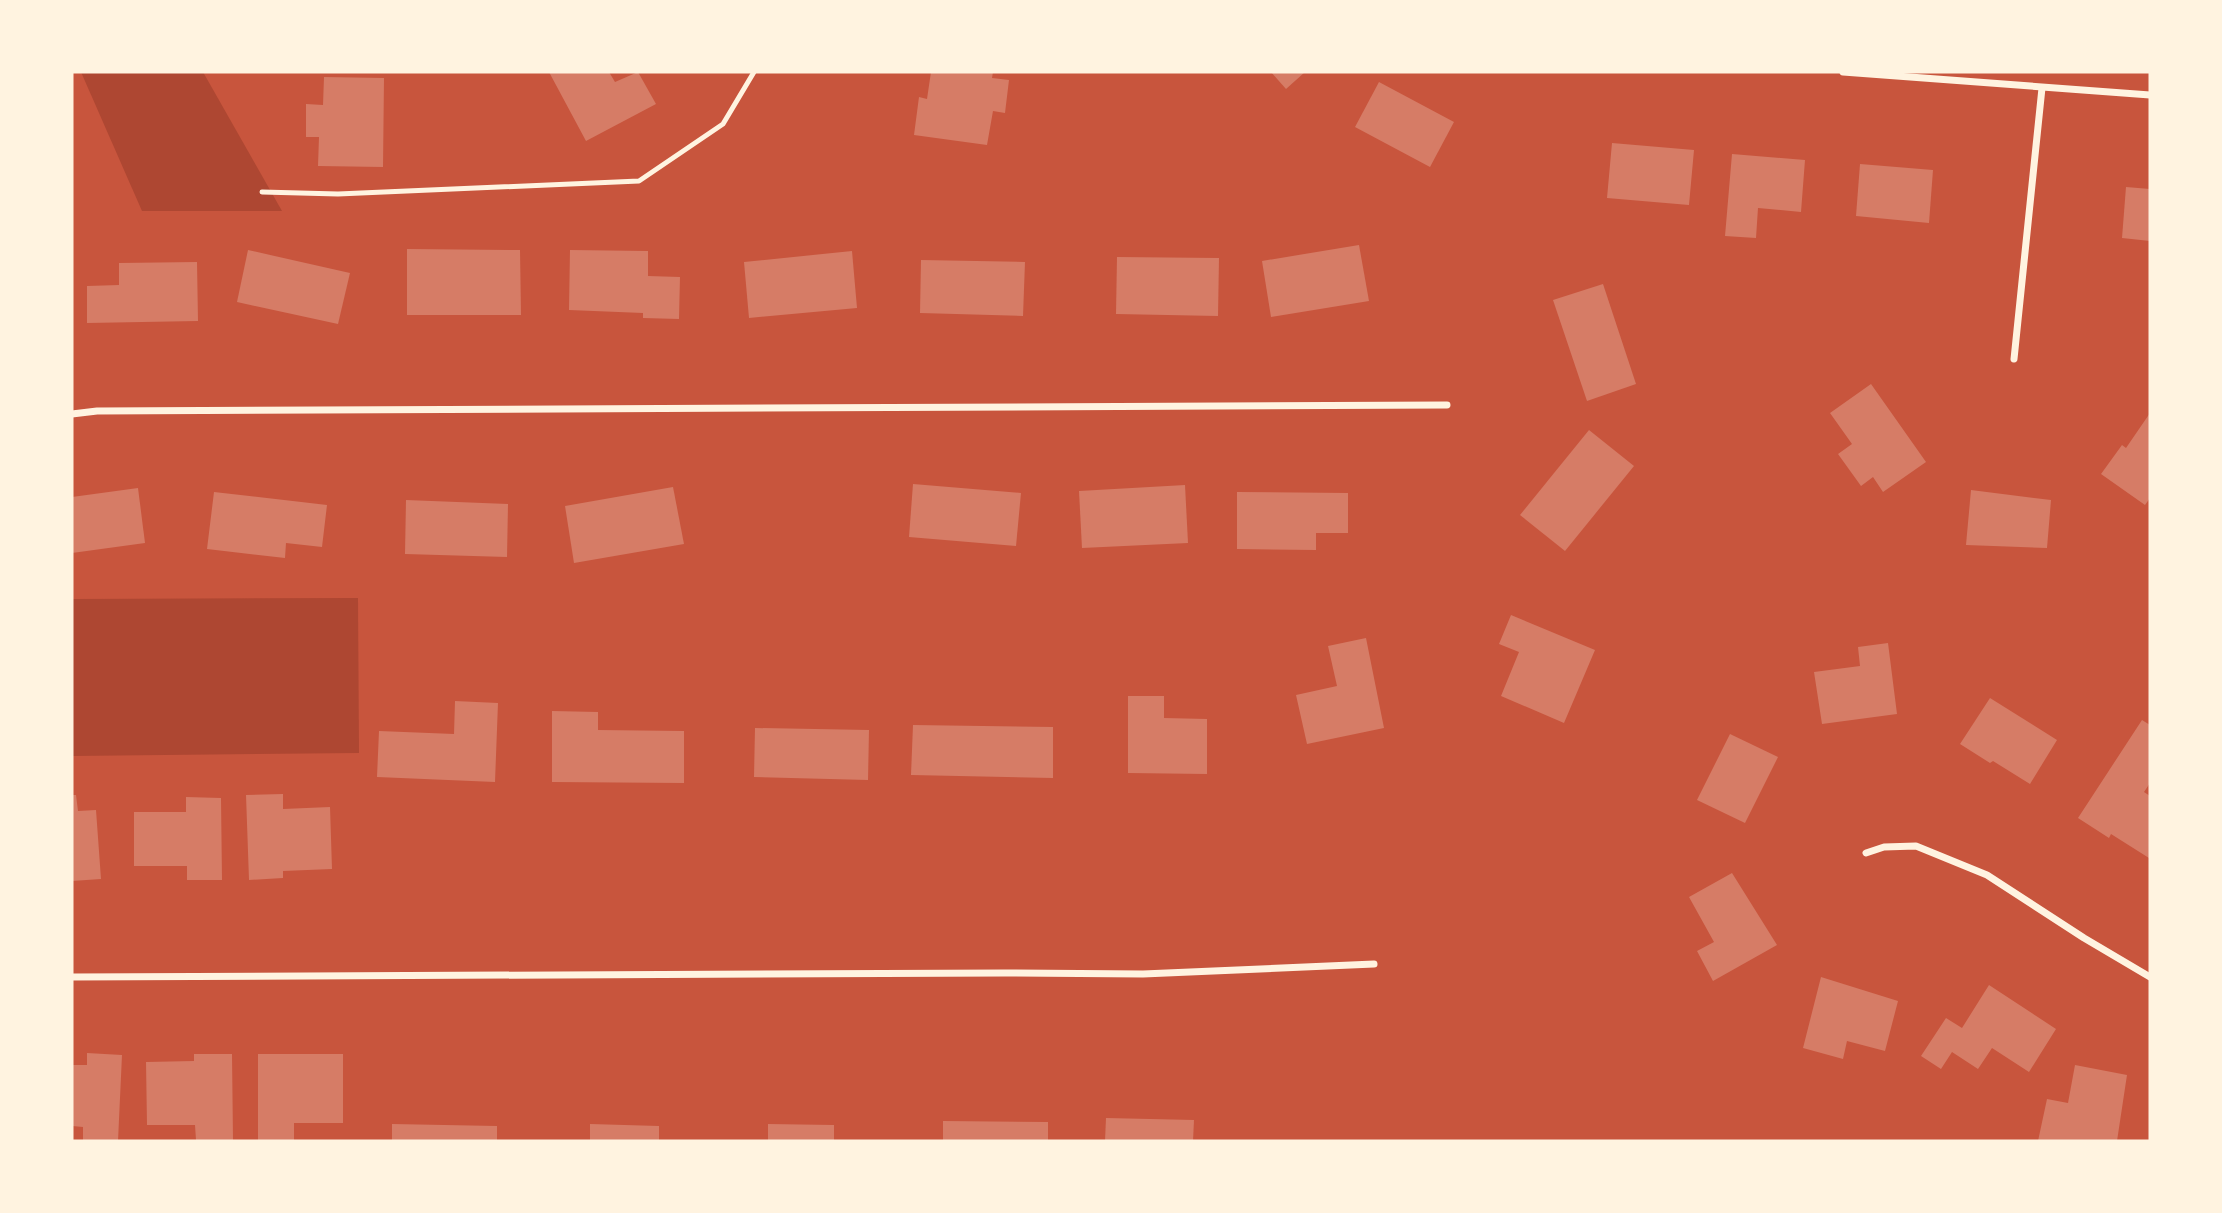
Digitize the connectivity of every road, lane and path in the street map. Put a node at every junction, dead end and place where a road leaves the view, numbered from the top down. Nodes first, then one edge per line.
1 (754, 72) edge
2 (1843, 72) edge
3 (2042, 88) junction
4 (2150, 95) edge
5 (262, 192) dead end
6 (2014, 359) dead end
7 (1447, 405) dead end
8 (72, 414) edge
9 (1866, 853) dead end
10 (1374, 964) dead end
11 (72, 976) edge
12 (2150, 977) edge

1 - 5 lane
2 - 3 street
3 - 4 street
3 - 6 street
7 - 8 street
9 - 12 street
10 - 11 street

